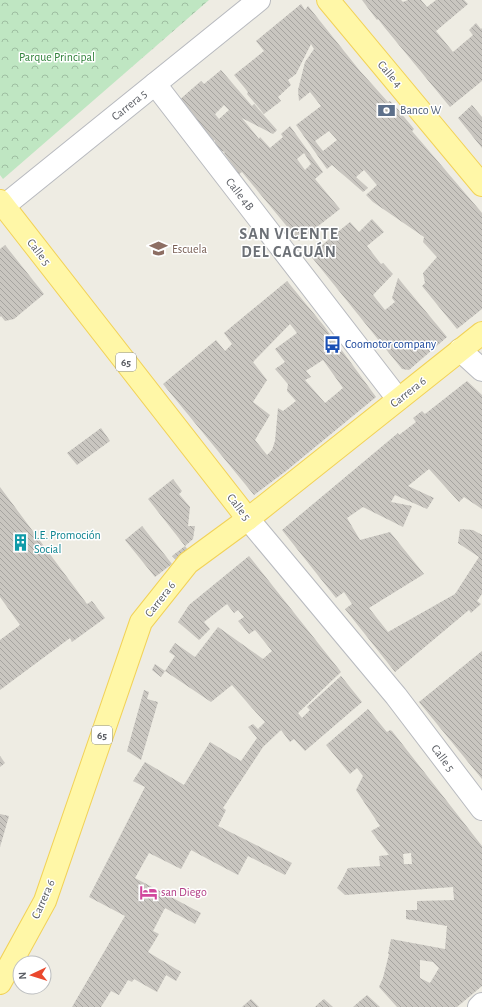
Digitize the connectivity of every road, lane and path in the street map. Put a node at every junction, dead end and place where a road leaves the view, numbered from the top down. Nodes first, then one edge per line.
1 (259, 0) edge
2 (328, 0) edge
3 (155, 84) junction
4 (482, 185) edge
5 (1, 206) edge
6 (482, 333) edge
7 (460, 350) junction
8 (482, 370) edge
9 (398, 399) junction
10 (248, 519) junction
11 (482, 810) edge
12 (0, 983) edge
13 (482, 1004) edge
14 (479, 1007) edge

1 - 3 street, Carrera 5
2 - 4 main road, Calle 4
3 - 5 street, Carrera 5
3 - 9 street, Calle 4B
5 - 10 main road, Calle 5 / 65
6 - 7 main road, Carrera 6
7 - 8 street
7 - 9 main road, Carrera 6
9 - 10 main road, Carrera 6
10 - 11 street, Calle 5
10 - 12 main road, Carrera 6 / 65
13 - 14 street

